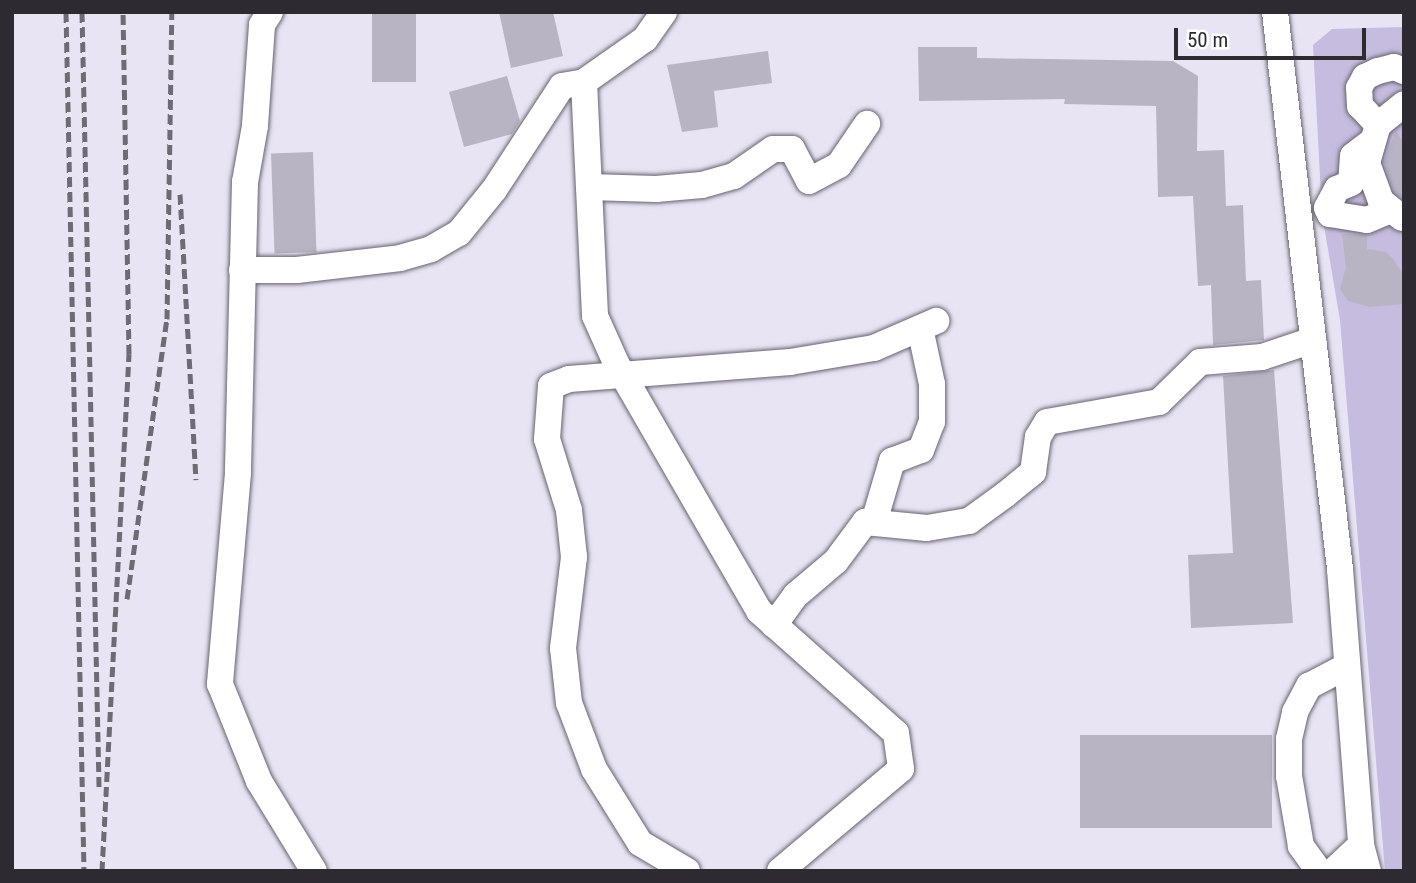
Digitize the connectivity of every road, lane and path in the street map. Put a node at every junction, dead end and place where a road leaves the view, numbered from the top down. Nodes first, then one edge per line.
1 (270, 12) edge
2 (664, 12) edge
3 (1275, 12) edge
4 (1404, 71) edge
5 (583, 82) junction
6 (1390, 121) edge
7 (867, 124) dead end
8 (589, 187) junction
9 (1327, 208) junction
10 (1298, 209) junction
11 (1397, 214) edge
12 (242, 271) junction
13 (1313, 340) junction
14 (622, 374) junction
15 (874, 522) junction
16 (774, 625) junction
17 (1347, 666) junction
18 (1361, 845) junction
19 (314, 871) edge
20 (687, 871) edge
21 (780, 871) edge
22 (1319, 871) edge
23 (1333, 871) edge
24 (1368, 871) edge

1 - 12 street
2 - 5 street
3 - 10 street
4 - 6 street
5 - 8 street
5 - 12 street
6 - 9 street
6 - 11 street
7 - 8 street
8 - 14 street
9 - 10 street
9 - 11 street
10 - 13 street
12 - 19 street
13 - 15 street
13 - 17 street
14 - 15 street
14 - 16 street
14 - 20 street
15 - 16 street
16 - 21 street
17 - 18 street
17 - 22 street
18 - 23 street
18 - 24 street

